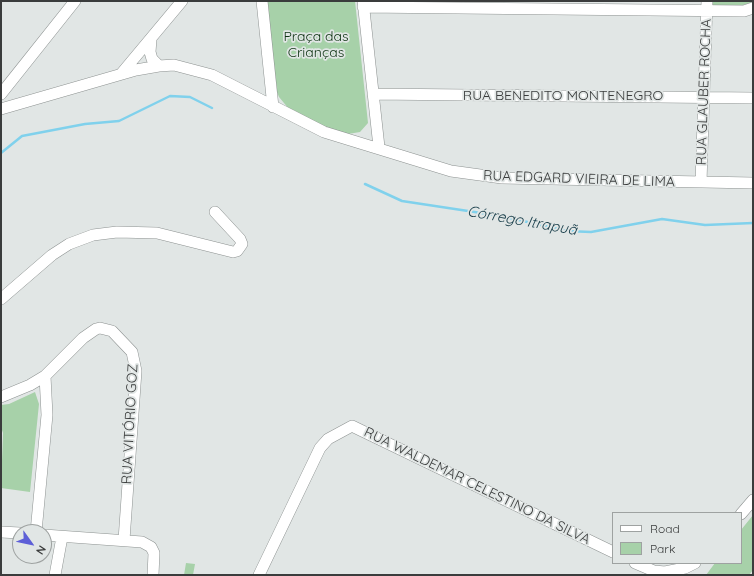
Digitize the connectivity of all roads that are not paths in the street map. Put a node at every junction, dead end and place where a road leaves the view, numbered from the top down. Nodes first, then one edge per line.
1 (75, 1) edge
2 (182, 1) edge
3 (262, 1) edge
4 (363, 4) edge
5 (707, 6) edge
6 (753, 8) edge
7 (151, 38) junction
8 (159, 66) junction
9 (121, 74) junction
10 (1, 94) edge
11 (373, 94) junction
12 (703, 97) junction
13 (753, 98) edge
14 (273, 107) junction
15 (1, 109) edge
16 (379, 147) junction
17 (701, 182) junction
18 (753, 183) edge
19 (215, 212) dead end
20 (1, 299) edge
21 (45, 376) junction
22 (1, 397) edge
23 (753, 500) edge
24 (742, 513) edge
25 (37, 524) edge
26 (1, 532) edge
27 (12, 533) edge
28 (52, 536) edge
29 (62, 537) junction
30 (124, 540) junction
31 (612, 552) edge
32 (637, 564) edge
33 (693, 564) edge
34 (55, 575) edge
35 (153, 575) edge
36 (258, 575) edge

1 - 10 street
2 - 7 street
3 - 14 street
4 - 5 street
4 - 11 street
5 - 6 street
5 - 12 street, RUA GLAUBER ROCHA
7 - 8 street
7 - 9 street
8 - 9 street, RUA EDGARD VIEIRA DE LIMA
8 - 14 street, RUA EDGARD VIEIRA DE LIMA
9 - 15 street, RUA EDGARD VIEIRA DE LIMA
11 - 12 street, RUA BENEDITO MONTENEGRO
11 - 16 street
12 - 13 street, RUA BENEDITO MONTENEGRO
12 - 17 street, RUA GLAUBER ROCHA
14 - 16 street, RUA EDGARD VIEIRA DE LIMA
16 - 17 street, RUA EDGARD VIEIRA DE LIMA
17 - 18 street, RUA EDGARD VIEIRA DE LIMA
19 - 20 street
21 - 22 street, RUA VITÓRIO GOZ
21 - 25 street
21 - 30 street, RUA VITÓRIO GOZ
23 - 24 street
26 - 27 street
28 - 29 street
29 - 30 street
29 - 34 street
30 - 35 street
31 - 36 street, RUA WALDEMAR CELESTINO DA SILVA
32 - 33 street

